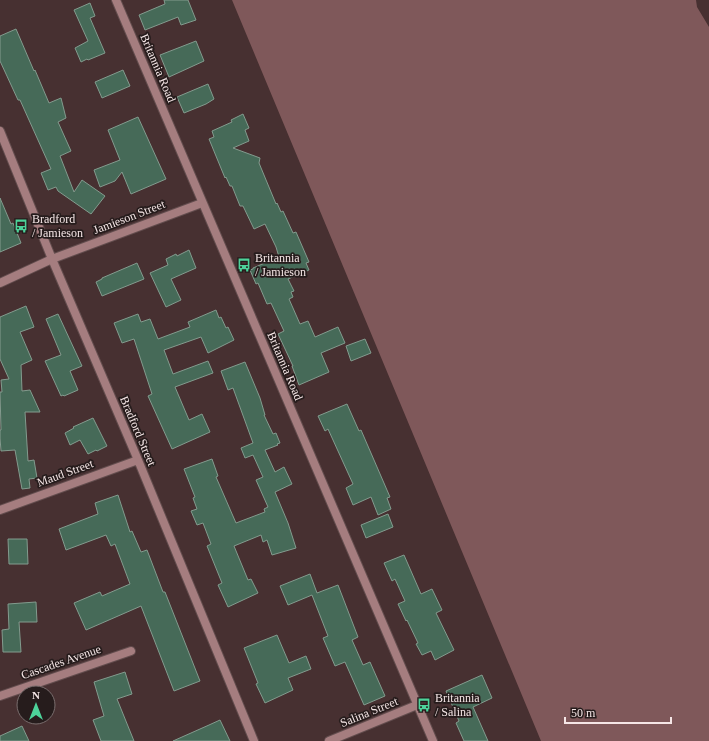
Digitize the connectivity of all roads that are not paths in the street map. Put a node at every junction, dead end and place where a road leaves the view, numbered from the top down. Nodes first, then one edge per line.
1 (116, 0) edge
2 (0, 131) edge
3 (202, 203) junction
4 (52, 258) junction
5 (0, 283) edge
6 (138, 460) junction
7 (0, 510) edge
8 (131, 651) dead end
9 (0, 696) edge
10 (417, 705) junction
11 (254, 741) edge
12 (330, 741) edge
13 (433, 741) edge

1 - 3 street, Britannia Road
2 - 4 street, Bradford Street
3 - 4 street, Jamieson Street
3 - 10 street, Britannia Road
4 - 5 street, Jamieson Street
4 - 6 street, Bradford Street
6 - 7 street, Maud Street
6 - 11 street, Bradford Street
8 - 9 street, Cascades Avenue
10 - 12 street, Salina Street
10 - 13 street, Britannia Road

